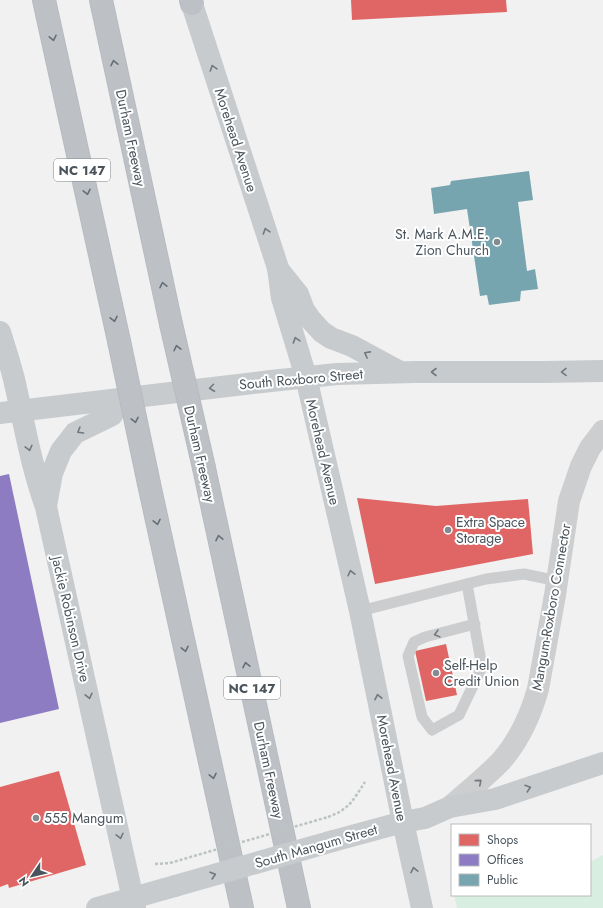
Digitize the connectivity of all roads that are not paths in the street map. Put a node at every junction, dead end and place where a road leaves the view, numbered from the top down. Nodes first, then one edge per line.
1 (44, 0) edge
2 (101, 0) edge
3 (191, 2) edge
4 (278, 268) junction
5 (0, 332) edge
6 (603, 371) edge
7 (401, 372) junction
8 (306, 377) junction
9 (120, 399) junction
10 (10, 411) edge
11 (603, 431) edge
12 (46, 507) junction
13 (558, 581) junction
14 (467, 584) junction
15 (360, 611) junction
16 (475, 624) junction
17 (603, 763) edge
18 (450, 808) junction
19 (403, 822) junction
20 (134, 903) edge
21 (97, 908) edge
22 (242, 908) edge
23 (299, 908) edge
24 (422, 908) edge

1 -> 22 highway, NC 147, bridge
23 -> 2 highway, Durham Freeway / NC 147, bridge
4 -> 3 main road, Morehead Avenue
7 -> 4 main road
8 -> 4 main road, Morehead Avenue
5 - 10 main road, Jackie Robinson Drive
6 -> 7 main road, South Roxboro Street
7 - 8 main road, South Roxboro Street
8 -> 9 main road, South Roxboro Street
15 -> 8 main road, Morehead Avenue
9 - 10 main road, South Roxboro Street
9 -> 12 main road
10 -> 12 main road, Jackie Robinson Drive
11 - 13 main road, Mangum-Roxboro Connector
12 -> 20 main road, Jackie Robinson Drive
13 - 14 lane
18 -> 13 main road, Mangum-Roxboro Connector
14 - 15 lane
14 - 16 lane
19 -> 15 main road, Morehead Avenue
16 -> 16 lane
18 -> 17 main road, South Mangum Street
18 - 19 main road, South Mangum Street
20 -> 19 main road, South Mangum Street, bridge
24 -> 19 main road, Morehead Avenue
20 - 21 main road, South Mangum Street

